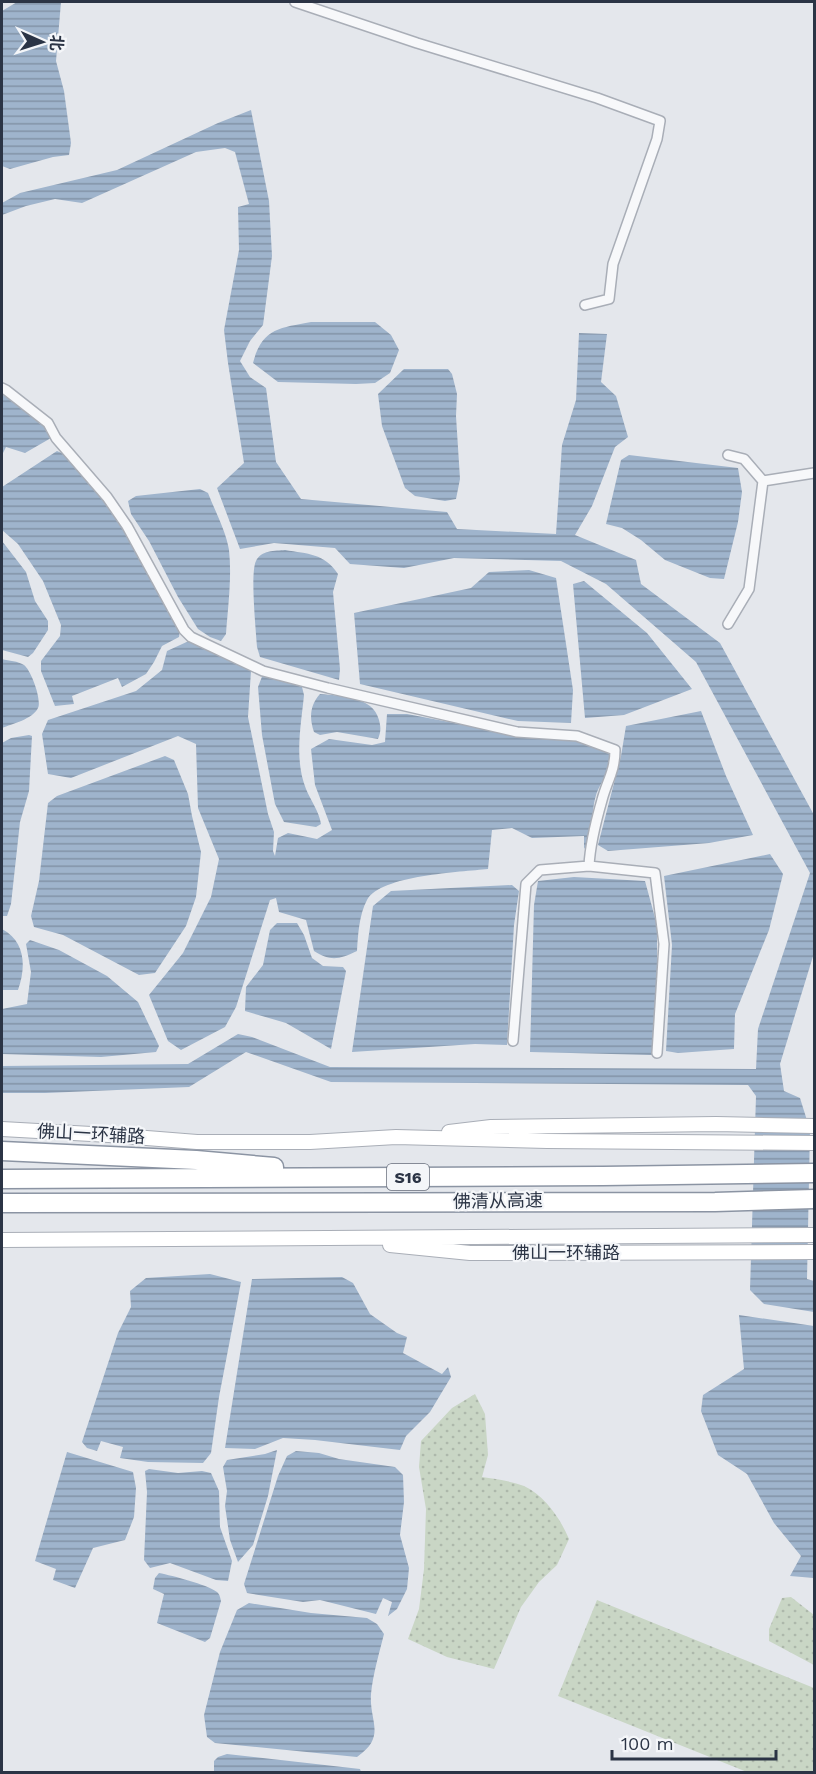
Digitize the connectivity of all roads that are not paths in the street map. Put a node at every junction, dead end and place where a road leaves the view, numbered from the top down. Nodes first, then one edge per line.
1 (295, 2) edge
2 (585, 305) dead end
3 (2, 388) edge
4 (728, 455) dead end
5 (814, 473) edge
6 (763, 481) junction
7 (728, 624) dead end
8 (589, 866) junction
9 (513, 1041) dead end
10 (657, 1053) dead end
11 (814, 1126) edge
12 (2, 1129) edge
13 (396, 1137) junction
14 (814, 1143) edge
15 (2, 1151) edge
16 (814, 1173) edge
17 (374, 1177) junction
18 (2, 1179) edge
19 (814, 1199) edge
20 (2, 1203) edge
21 (814, 1235) edge
22 (319, 1238) junction
23 (2, 1240) edge
24 (814, 1252) edge

1 - 2 street
3 - 8 street
4 - 6 street
5 - 6 street
6 - 7 street
8 - 9 street
8 - 10 street
11 - 13 main road, 佛山一环辅路
12 - 13 main road, 佛山一环辅路
13 - 14 main road, 佛山一环辅路
15 - 17 highway
16 - 17 highway, 佛清从高速 / S16
17 - 18 highway, 佛清从高速 / S16
19 - 20 highway, 佛清从高速 / S16
21 - 22 main road
22 - 23 main road
22 - 24 main road, 佛山一环辅路

